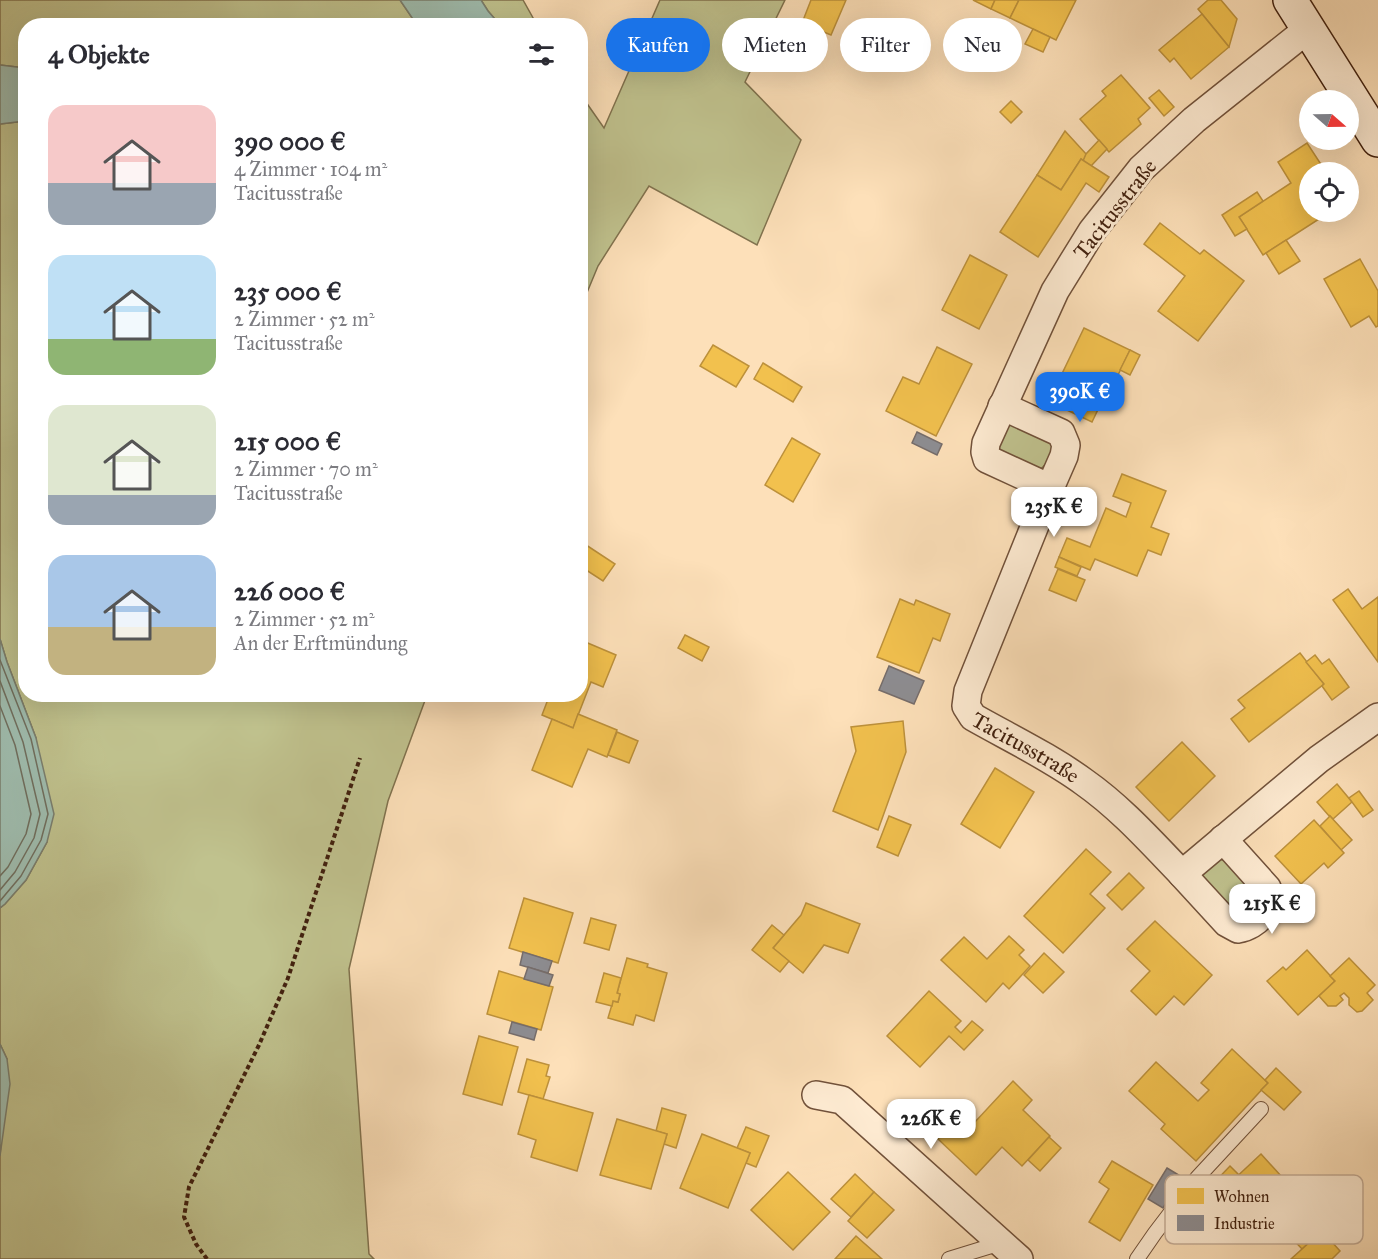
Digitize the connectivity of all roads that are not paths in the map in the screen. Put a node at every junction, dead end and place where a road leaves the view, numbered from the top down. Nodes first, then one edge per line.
1 (1290, 0) edge
2 (1308, 29) junction
3 (1378, 140) edge
4 (1002, 406) junction
5 (1050, 488) junction
6 (1378, 717) edge
7 (1223, 839) junction
8 (1182, 874) junction
9 (816, 1095) dead end
10 (1261, 1109) dead end
11 (1200, 1175) edge
12 (1165, 1220) edge
13 (1010, 1251) edge
14 (949, 1259) edge
15 (1137, 1259) edge

1 - 2 main road
2 - 3 main road
2 - 4 street, Tacitusstraße
4 - 5 street, Tacitusstraße
4 - 5 street, Tacitusstraße
5 - 8 street, Tacitusstraße
6 - 7 street
7 - 8 street
7 - 8 street, Tacitusstraße
9 - 13 street
10 - 11 lane
12 - 15 lane
13 - 14 lane

